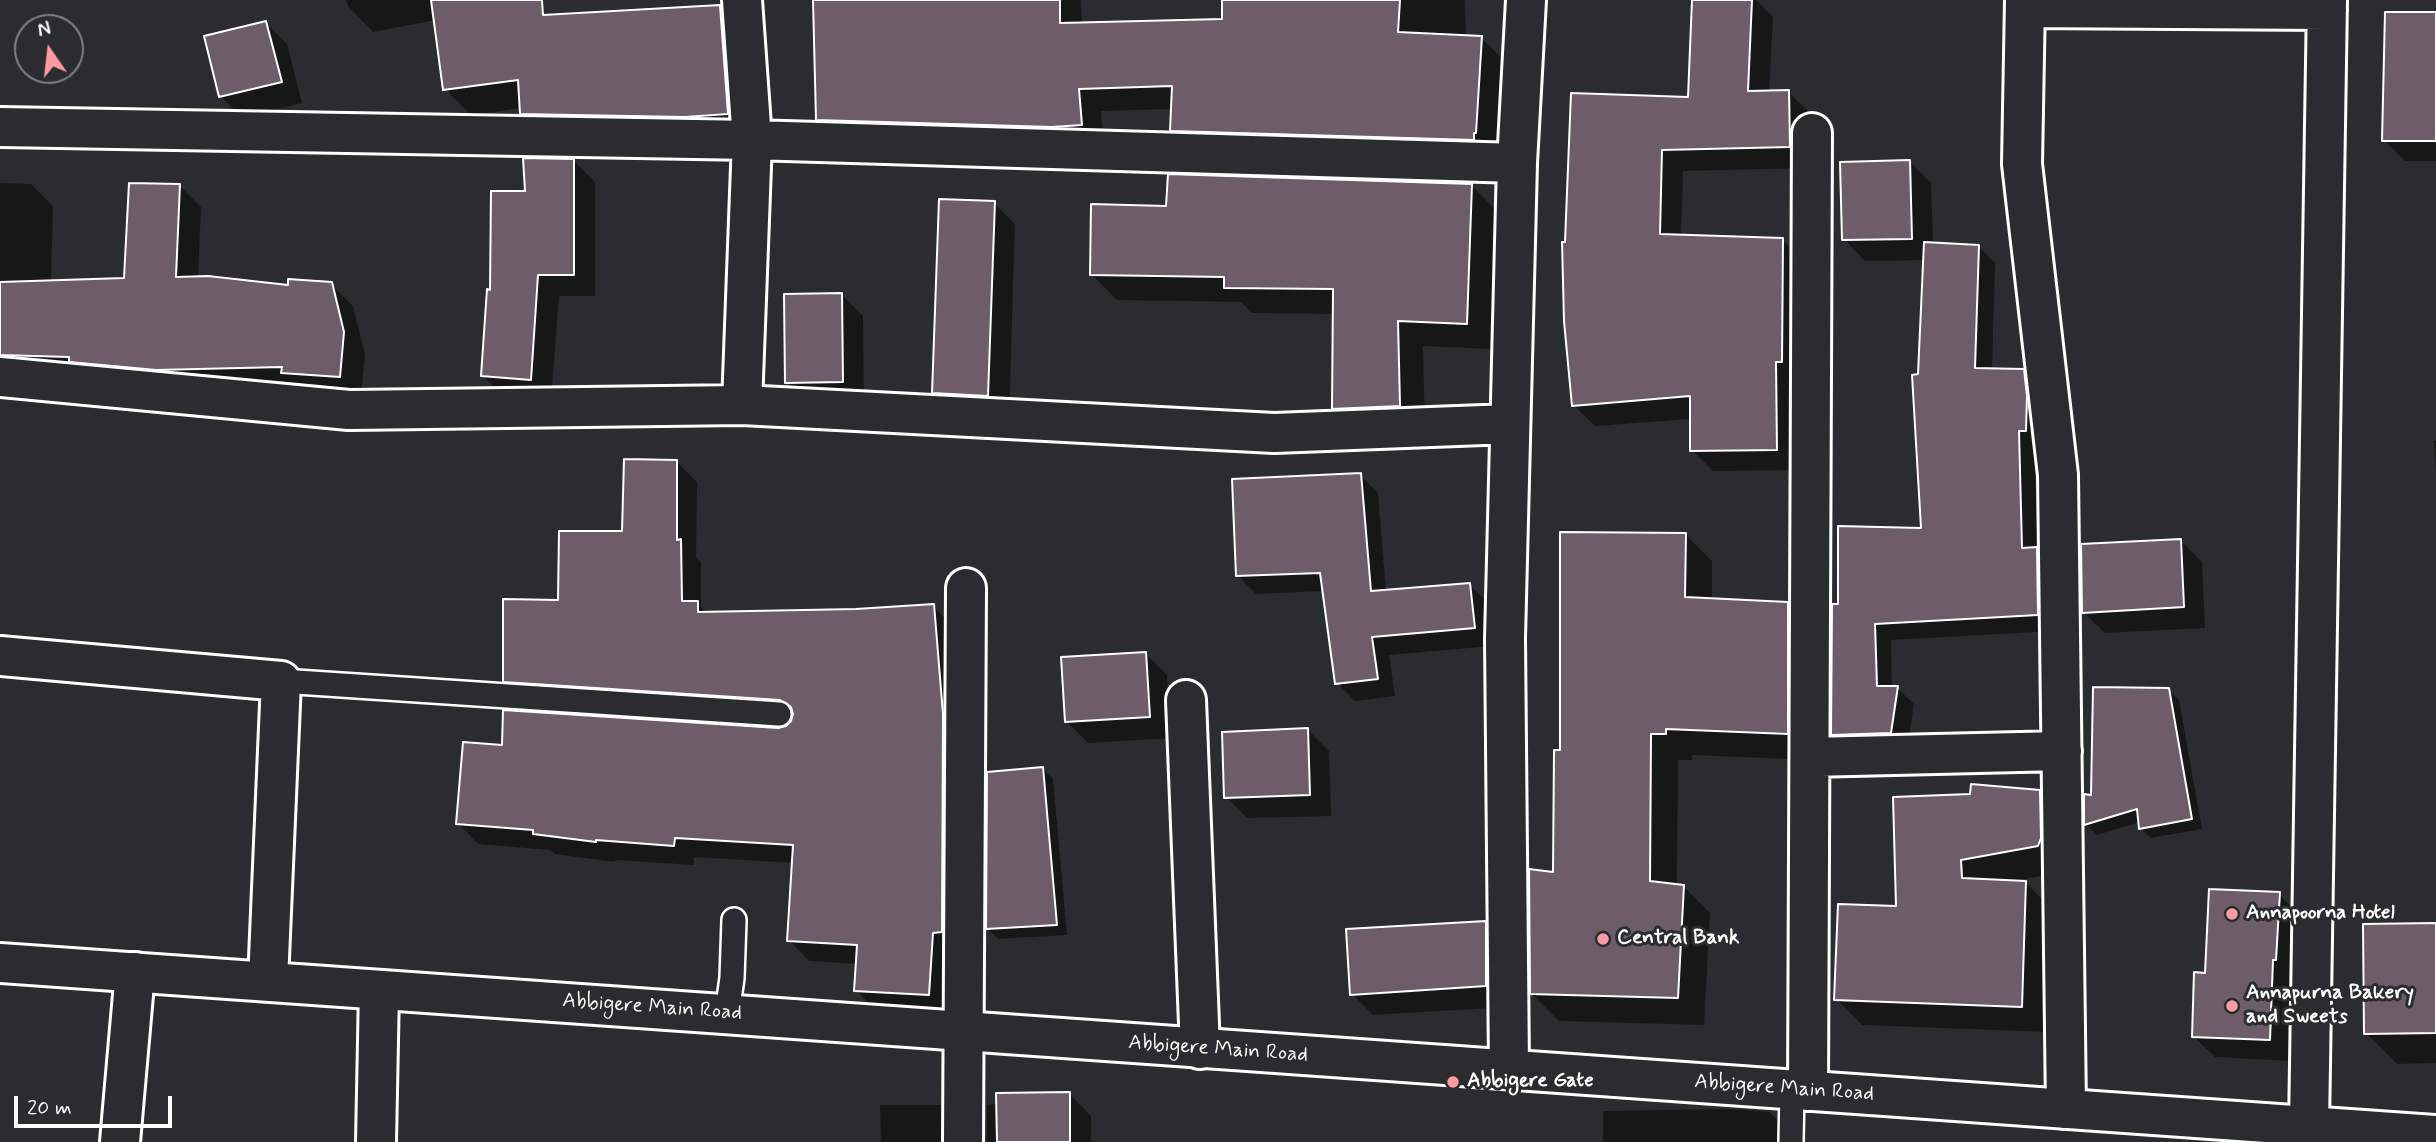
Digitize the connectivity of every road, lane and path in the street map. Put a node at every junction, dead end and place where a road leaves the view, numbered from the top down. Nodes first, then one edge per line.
1 (742, 0) edge
2 (1526, 0) edge
3 (2025, 4) edge
4 (2327, 5) edge
5 (0, 127) edge
6 (1812, 134) dead end
7 (752, 140) junction
8 (1517, 163) junction
9 (0, 377) edge
10 (742, 405) junction
11 (1510, 425) junction
12 (966, 588) dead end
13 (0, 656) edge
14 (281, 681) junction
15 (1186, 700) dead end
16 (779, 714) dead end
17 (2062, 751) junction
18 (1810, 757) junction
19 (734, 920) dead end
20 (0, 963) edge
21 (135, 972) junction
22 (268, 981) junction
23 (379, 990) junction
24 (727, 1013) junction
25 (962, 1032) junction
26 (1199, 1048) junction
27 (1509, 1069) junction
28 (1800, 1090) junction
29 (2066, 1108) junction
30 (2309, 1126) junction
31 (2204, 1130) edge
32 (2436, 1135) edge
33 (2356, 1136) edge
34 (120, 1142) edge
35 (376, 1142) edge
36 (962, 1142) edge
37 (1791, 1142) edge

1 - 7 street
2 - 8 street
3 - 4 street
3 - 17 street
4 - 30 street
5 - 7 street
6 - 18 street
7 - 8 street
7 - 10 street
8 - 11 street
9 - 10 street
10 - 11 street
11 - 27 street
12 - 25 street
13 - 14 street
14 - 16 lane
14 - 22 street
15 - 26 street
17 - 18 street
17 - 29 street
18 - 28 street
19 - 24 lane
20 - 21 street, Abbigere Main Road
21 - 22 street, Abbigere Main Road
21 - 34 street
22 - 23 street, Abbigere Main Road
23 - 24 street, Abbigere Main Road
23 - 35 street
24 - 25 street, Abbigere Main Road
25 - 26 street, Abbigere Main Road
25 - 36 street
26 - 27 street, Abbigere Main Road
27 - 28 street, Abbigere Main Road
28 - 29 street, Abbigere Main Road
28 - 37 lane
29 - 31 street, Abbigere Main Road
30 - 31 street, Abbigere Main Road
30 - 33 street, Abbigere Main Road
32 - 33 street, Abbigere Main Road

